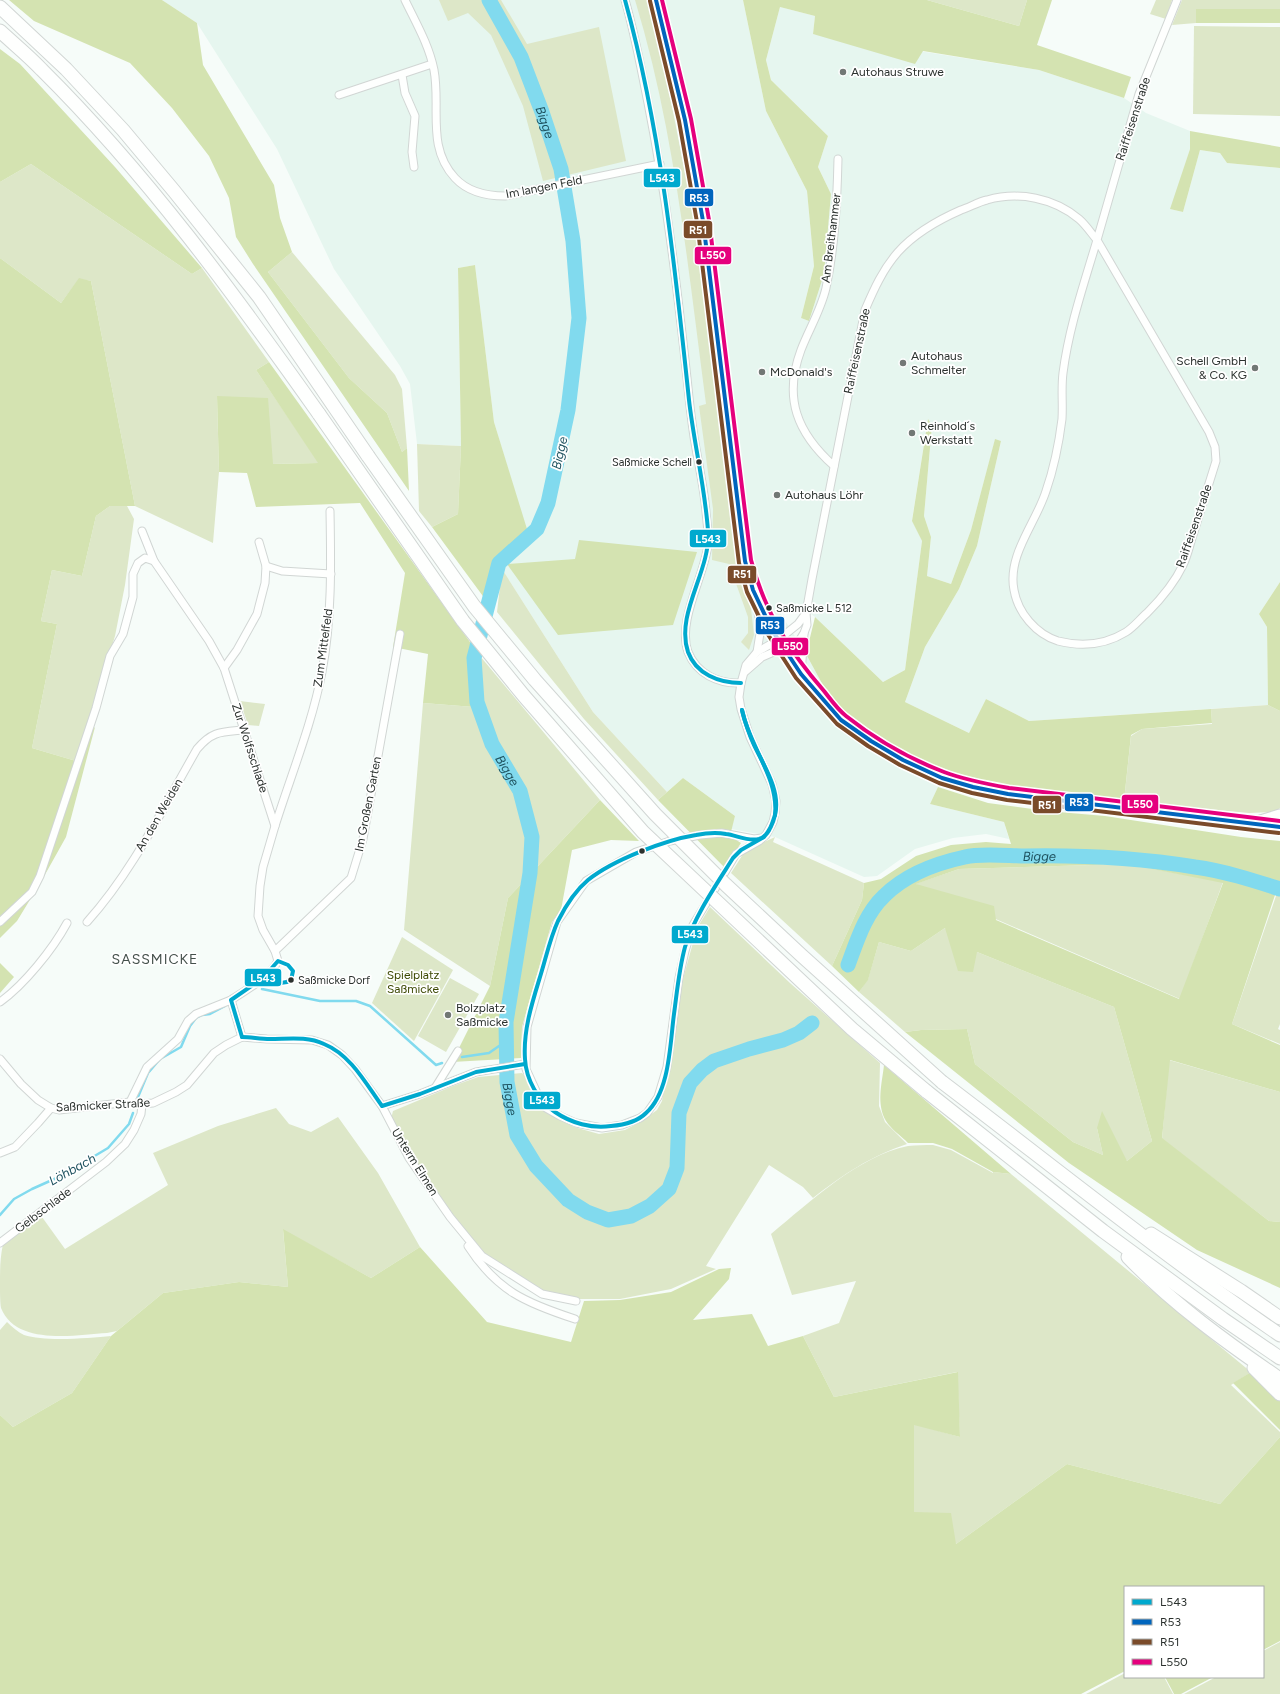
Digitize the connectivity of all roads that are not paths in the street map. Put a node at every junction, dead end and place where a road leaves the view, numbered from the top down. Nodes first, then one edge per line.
1 (405, 0) edge
2 (625, 0) edge
3 (656, 0) edge
4 (1177, 0) edge
5 (0, 7) edge
6 (0, 31) edge
7 (432, 64) junction
8 (402, 75) junction
9 (338, 94) dead end
10 (838, 159) dead end
11 (660, 164) junction
12 (414, 167) dead end
13 (1097, 240) junction
14 (834, 466) junction
15 (330, 511) dead end
16 (142, 531) dead end
17 (259, 542) dead end
18 (154, 561) junction
19 (266, 566) junction
20 (331, 574) junction
21 (753, 590) junction
22 (806, 613) junction
23 (804, 633) junction
24 (400, 634) dead end
25 (781, 644) junction
26 (756, 652) junction
27 (224, 668) junction
28 (745, 672) junction
29 (801, 674) junction
30 (740, 684) junction
31 (243, 730) junction
32 (1280, 816) edge
33 (1254, 824) junction
34 (275, 826) junction
35 (1280, 827) edge
36 (764, 836) junction
37 (0, 922) edge
38 (87, 922) dead end
39 (67, 923) dead end
40 (275, 951) junction
41 (231, 1000) junction
42 (0, 1002) edge
43 (242, 1037) junction
44 (458, 1051) dead end
45 (0, 1059) edge
46 (525, 1064) junction
47 (435, 1088) junction
48 (130, 1102) junction
49 (142, 1104) junction
50 (382, 1106) junction
51 (51, 1108) junction
52 (0, 1153) edge
53 (1110, 1212) junction
54 (450, 1217) junction
55 (1103, 1231) junction
56 (0, 1243) edge
57 (1241, 1291) junction
58 (576, 1301) dead end
59 (1280, 1306) edge
60 (1280, 1318) edge
61 (575, 1319) dead end
62 (1280, 1335) edge
63 (1233, 1347) junction
64 (1280, 1358) edge
65 (1280, 1379) edge
66 (1280, 1394) edge

1 - 7 street, Im langen Feld
2 - 11 street
3 - 21 main road
4 - 13 street, Raiffeisenstraße
5 - 53 highway, bridge
6 - 55 highway, bridge
7 - 8 street
7 - 11 street, Im langen Feld
8 - 9 street
8 - 12 street
10 - 14 street, Am Breithammer
11 - 30 street
13 - 13 street, Raiffeisenstraße
13 - 14 street, Raiffeisenstraße
14 - 22 street, Raiffeisenstraße
15 - 20 street, Zum Mittelfeld
16 - 18 street, Zur Wolfsschlade
17 - 19 street
18 - 27 street, Zur Wolfsschlade
18 - 37 street
19 - 20 street
19 - 27 street
20 - 34 street, Zum Mittelfeld
21 - 25 main road
21 - 26 street
22 - 23 street, Raiffeisenstraße
22 - 25 street
23 - 25 street
23 - 29 street, Raiffeisenstraße
24 - 40 street, Im Großen Garten
25 - 26 street
25 - 28 street
25 - 29 main road
26 - 28 street
27 - 31 street, Zur Wolfsschlade
28 - 30 street
29 - 33 main road
30 - 36 street
31 - 34 street, Zur Wolfsschlade
31 - 38 street, An den Weiden
32 - 33 highway
33 - 35 main road
34 - 40 street
36 - 46 street
36 - 46 street
39 - 42 street
40 - 41 street
41 - 43 street
41 - 48 street
43 - 49 street, Saßmicker Straße
43 - 50 street, Saßmicker Straße
44 - 47 street
45 - 51 street
46 - 47 street
47 - 50 street
48 - 49 street, Saßmicker Straße
48 - 51 street, Saßmicker Straße
49 - 56 street, Gelbschlade
50 - 54 street, Unterm Elmen
51 - 52 street, Saßmicker Straße
53 - 57 highway
53 - 62 highway
54 - 58 street, Unterm Elmen
54 - 61 street, Unterm Elmen
55 - 63 highway
55 - 64 highway
57 - 59 highway
57 - 60 highway
63 - 65 highway
63 - 66 highway

